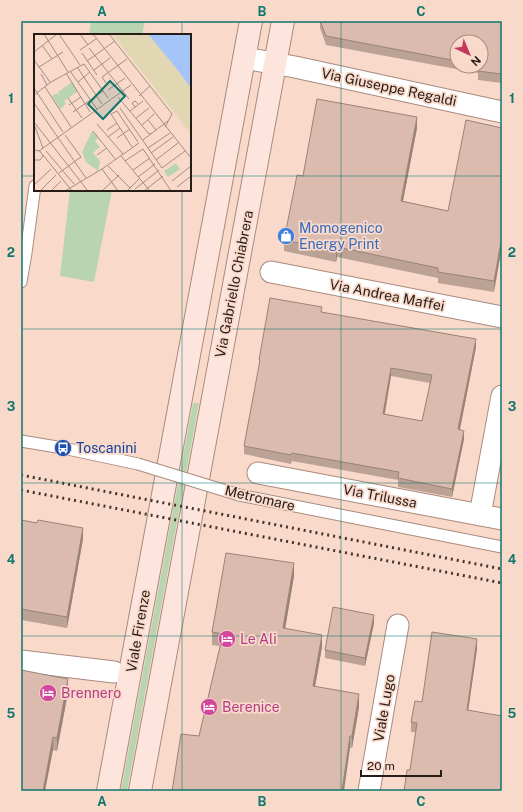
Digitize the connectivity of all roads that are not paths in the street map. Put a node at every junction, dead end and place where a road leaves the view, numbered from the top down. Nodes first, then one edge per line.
1 (251, 21) edge
2 (283, 21) edge
3 (244, 58) junction
4 (275, 64) junction
5 (502, 112) edge
6 (34, 191) edge
7 (272, 272) dead end
8 (21, 282) edge
9 (502, 317) edge
10 (502, 396) edge
11 (21, 441) edge
12 (258, 473) dead end
13 (480, 515) junction
14 (502, 519) edge
15 (502, 547) edge
16 (398, 625) dead end
17 (21, 661) edge
18 (114, 672) dead end
19 (108, 791) edge
20 (140, 791) edge
21 (369, 791) edge

1 - 3 street
2 - 4 street, Via Gabriello Chiabrera
3 - 4 street, Via Giuseppe Regaldi
3 - 19 street, Viale Firenze
4 - 5 street, Via Giuseppe Regaldi
4 - 20 street, Via Gabriello Chiabrera
6 - 8 lane
7 - 9 street, Via Andrea Maffei
10 - 13 street
11 - 15 lane, Metromare, bridge
12 - 13 street, Via Trilussa
13 - 14 street, Via Trilussa
16 - 21 street, Viale Lugo
17 - 18 street

